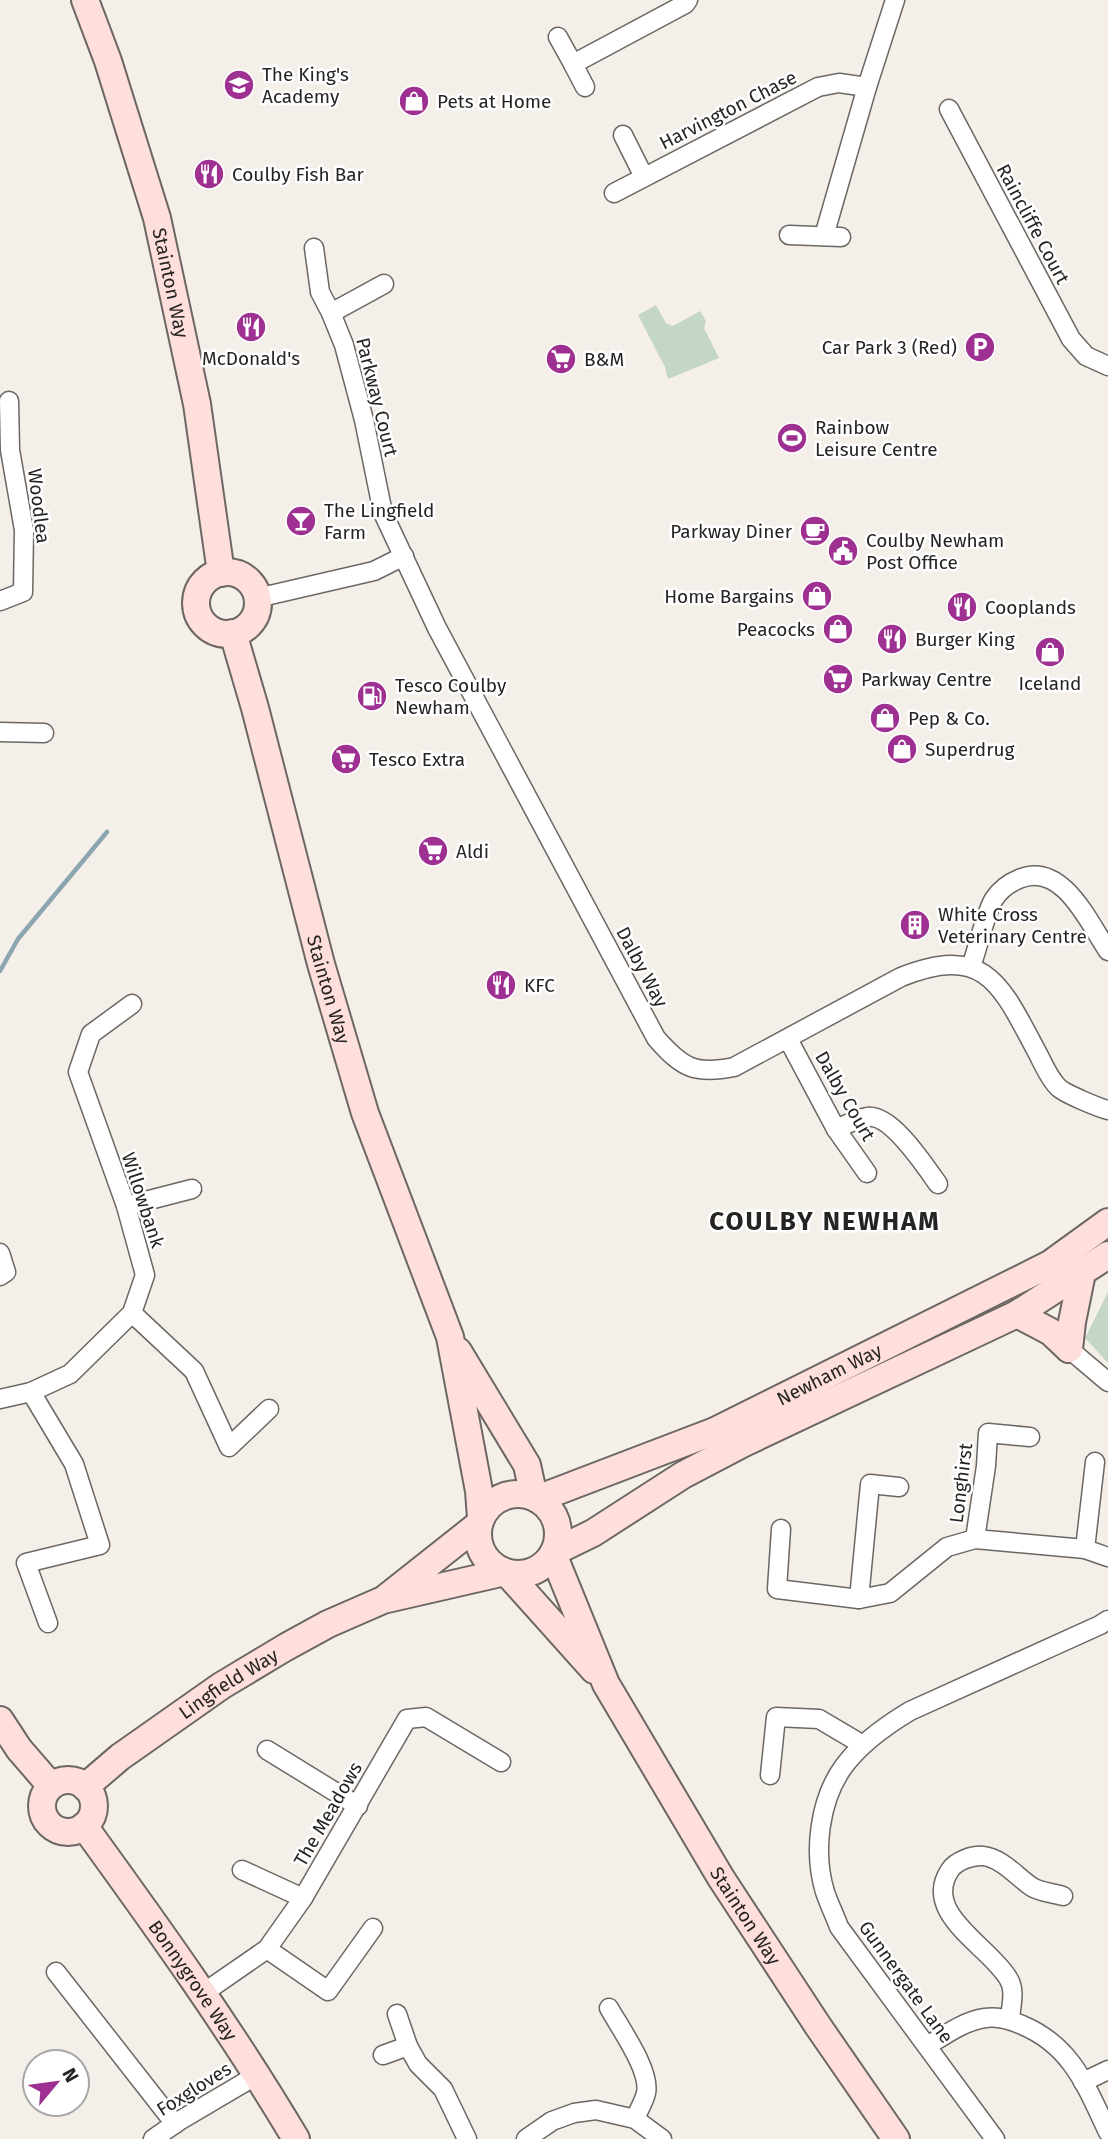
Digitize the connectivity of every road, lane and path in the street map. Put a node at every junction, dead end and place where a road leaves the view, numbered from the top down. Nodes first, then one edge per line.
1 (85, 0) edge
2 (688, 0) edge
3 (895, 0) edge
4 (558, 37) dead end
5 (573, 64) junction
6 (585, 87) dead end
7 (867, 87) junction
8 (949, 109) dead end
9 (623, 135) dead end
10 (644, 177) junction
11 (614, 193) dead end
12 (789, 235) dead end
13 (314, 247) dead end
14 (384, 284) dead end
15 (331, 313) junction
16 (1108, 366) edge
17 (9, 401) dead end
18 (404, 556) junction
19 (221, 573) junction
20 (257, 598) junction
21 (0, 601) edge
22 (233, 633) junction
23 (0, 732) edge
24 (44, 733) dead end
25 (1108, 951) edge
26 (971, 966) junction
27 (132, 1004) dead end
28 (788, 1040) junction
29 (1108, 1110) edge
30 (835, 1129) junction
31 (867, 1173) dead end
32 (938, 1184) dead end
33 (192, 1189) dead end
34 (125, 1206) junction
35 (1108, 1222) edge
36 (0, 1253) edge
37 (1108, 1255) edge
38 (1082, 1273) junction
39 (0, 1276) edge
40 (132, 1313) junction
41 (1017, 1314) junction
42 (450, 1337) junction
43 (1069, 1349) junction
44 (1108, 1382) edge
45 (31, 1392) junction
46 (0, 1399) edge
47 (269, 1409) dead end
48 (1030, 1437) dead end
49 (1095, 1462) dead end
50 (899, 1487) dead end
51 (536, 1498) junction
52 (480, 1521) junction
53 (780, 1529) dead end
54 (975, 1539) junction
55 (1085, 1549) junction
56 (553, 1553) junction
57 (1108, 1557) edge
58 (506, 1573) junction
59 (383, 1600) junction
60 (859, 1600) junction
61 (1108, 1620) edge
62 (48, 1623) dead end
63 (607, 1684) junction
64 (0, 1720) edge
65 (863, 1745) junction
66 (267, 1750) dead end
67 (501, 1762) dead end
68 (770, 1775) dead end
69 (51, 1786) junction
70 (85, 1787) junction
71 (358, 1806) junction
72 (84, 1826) junction
73 (242, 1870) dead end
74 (1063, 1896) dead end
75 (303, 1898) junction
76 (373, 1928) dead end
77 (267, 1950) junction
78 (56, 1972) dead end
79 (202, 1994) junction
80 (609, 2008) dead end
81 (397, 2014) dead end
82 (1010, 2019) junction
83 (408, 2046) junction
84 (927, 2046) junction
85 (383, 2055) dead end
86 (1108, 2070) edge
87 (257, 2075) junction
88 (1083, 2082) junction
89 (635, 2119) junction
90 (175, 2124) junction
91 (1108, 2132) edge
92 (153, 2139) edge
93 (296, 2139) edge
94 (467, 2139) edge
95 (526, 2139) edge
96 (662, 2139) edge
97 (896, 2139) edge
98 (995, 2139) edge

1 - 19 street, Stainton Way
2 - 5 street
3 - 7 street
4 - 5 street
5 - 6 street
7 - 10 street, Harvington Chase
7 - 12 street
8 - 16 street, Raincliffe Court
9 - 10 street
10 - 11 street, Harvington Chase
13 - 15 street, Parkway Court
14 - 15 street
15 - 18 street, Parkway Court
17 - 21 street, Woodlea
18 - 20 street
18 - 28 street, Dalby Way
19 - 20 street
19 - 22 street
20 - 22 street
22 - 42 street, Stainton Way
23 - 24 street
25 - 26 street
26 - 28 street, Dalby Way
26 - 29 street
27 - 34 street, Willowbank
28 - 30 street, Dalby Court
30 - 31 street, Dalby Court
30 - 32 street
33 - 34 street
34 - 40 street, Willowbank
35 - 51 street, Newham Way
36 - 39 street
37 - 38 street, Newham Way
38 - 41 street, Newham Way
38 - 43 street
40 - 45 street, Willowbank
40 - 47 street
41 - 43 street
41 - 56 street, Newham Way
42 - 51 street, Stainton Way
42 - 52 street, Stainton Way
43 - 44 street
45 - 46 street, Willowbank
45 - 62 street
48 - 54 street, Longhirst
49 - 55 street
50 - 60 street
51 - 52 street
51 - 56 street
52 - 58 street
52 - 59 street, Lingfield Way
53 - 60 street, Longhirst
54 - 55 street, Longhirst
54 - 60 street, Longhirst
55 - 57 street, Longhirst
56 - 58 street
56 - 63 street, Stainton Way
58 - 59 street, Lingfield Way
58 - 63 street, Stainton Way
59 - 70 street, Lingfield Way
61 - 65 street, Gunnergate Lane
63 - 97 street, Stainton Way
64 - 69 street
65 - 68 street
65 - 84 street, Gunnergate Lane
66 - 71 street
67 - 71 street, The Meadows
69 - 70 street
69 - 72 street
70 - 72 street
71 - 75 street, The Meadows
72 - 79 street, Bonnygrove Way
73 - 75 street
74 - 82 street
75 - 77 street, The Meadows
76 - 77 street
77 - 79 street, The Meadows
78 - 90 street
79 - 87 street, Bonnygrove Way
80 - 89 street
81 - 83 street
82 - 84 street
82 - 88 street
83 - 85 street
83 - 94 street
84 - 98 street, Gunnergate Lane
86 - 88 street
87 - 90 street, Foxgloves
87 - 93 street, Bonnygrove Way
88 - 91 street
89 - 95 street
89 - 96 street
90 - 92 street, Foxgloves

